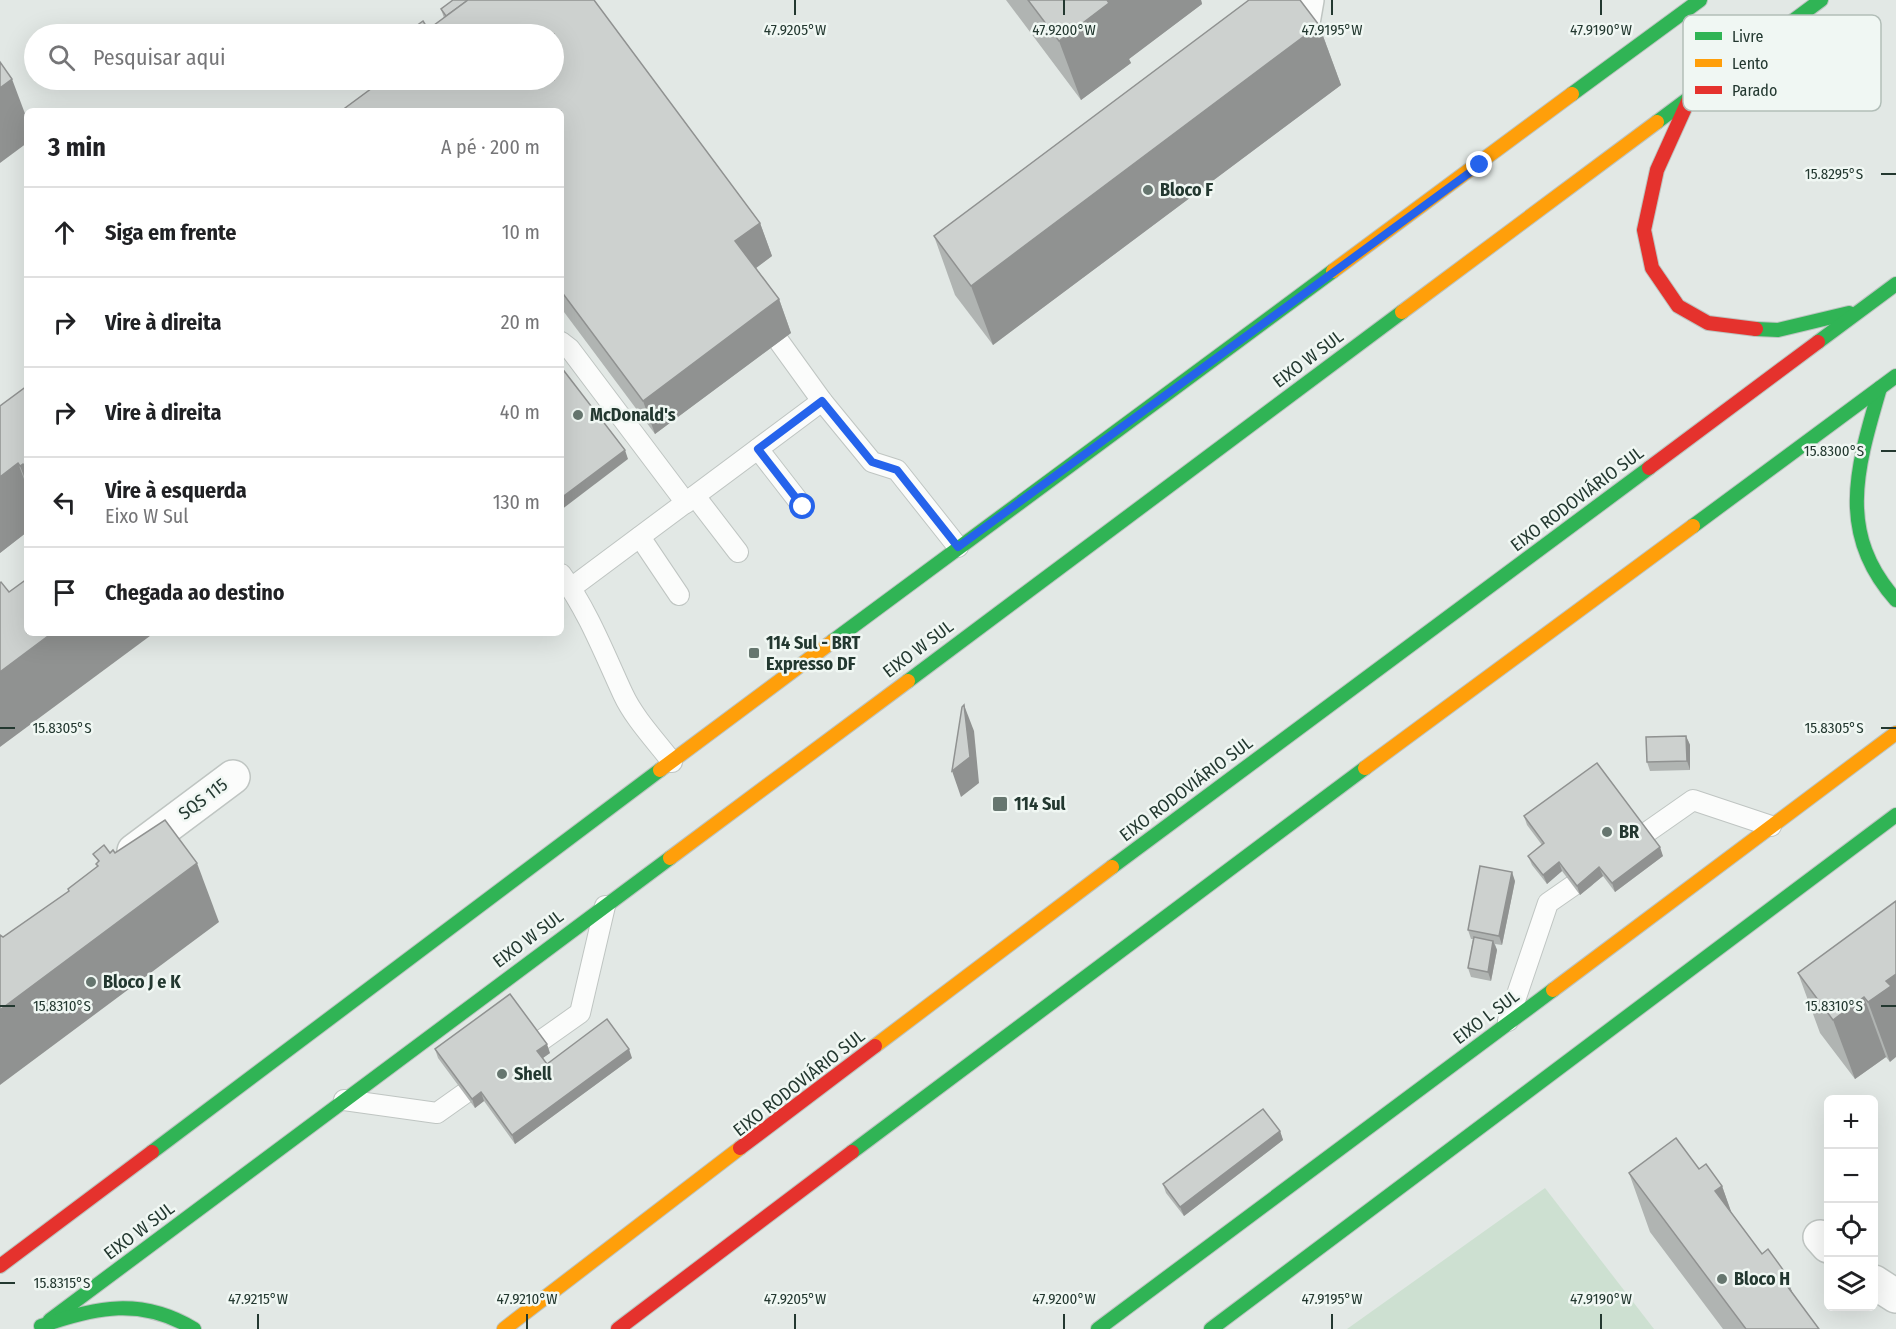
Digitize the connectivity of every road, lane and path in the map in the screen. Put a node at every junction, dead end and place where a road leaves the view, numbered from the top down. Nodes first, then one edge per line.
1 (1307, 0) edge
2 (1700, 0) edge
3 (1821, 0) edge
4 (1801, 15) edge
5 (1253, 63) edge
6 (1683, 102) edge
7 (1684, 111) edge
8 (1896, 284) edge
9 (754, 306) edge
10 (1862, 309) junction
11 (564, 344) edge
12 (1896, 376) edge
13 (1880, 388) junction
14 (822, 401) junction
15 (758, 449) junction
16 (690, 500) junction
17 (803, 507) dead end
18 (640, 537) junction
19 (958, 547) junction
20 (738, 552) dead end
21 (566, 581) edge
22 (679, 595) dead end
23 (1896, 600) edge
24 (1896, 734) edge
25 (672, 762) junction
26 (233, 777) dead end
27 (1896, 815) edge
28 (1771, 826) junction
29 (1643, 835) edge
30 (112, 867) edge
31 (1584, 878) edge
32 (606, 903) junction
33 (1507, 1024) junction
34 (344, 1100) junction
35 (0, 1266) edge
36 (1878, 1285) edge
37 (1896, 1296) edge
38 (40, 1328) edge
39 (194, 1329) edge
40 (504, 1329) edge
41 (618, 1329) edge
42 (1098, 1329) edge
43 (1211, 1329) edge

1 - 5 street
2 - 19 main road
3 - 4 main road, EIXO W SUL
6 - 32 main road, EIXO W SUL
7 - 10 main road
8 - 10 main road, EIXO RODOVIÁRIO SUL
9 - 14 lane
10 - 40 main road, EIXO RODOVIÁRIO SUL
11 - 16 lane
12 - 13 main road
13 - 23 main road
13 - 41 main road
14 - 15 lane
14 - 19 lane
15 - 16 lane
15 - 17 lane
16 - 18 lane
16 - 20 lane
18 - 21 lane
18 - 22 lane
19 - 25 main road
21 - 25 lane
24 - 28 main road, EIXO L SUL
25 - 35 main road
26 - 30 street, SQS 115
27 - 43 main road
28 - 29 lane
28 - 33 main road, EIXO L SUL
31 - 33 lane
32 - 34 main road, EIXO W SUL
32 - 34 lane
33 - 42 main road, EIXO L SUL
34 - 38 main road, EIXO W SUL
36 - 37 street
38 - 39 main road

